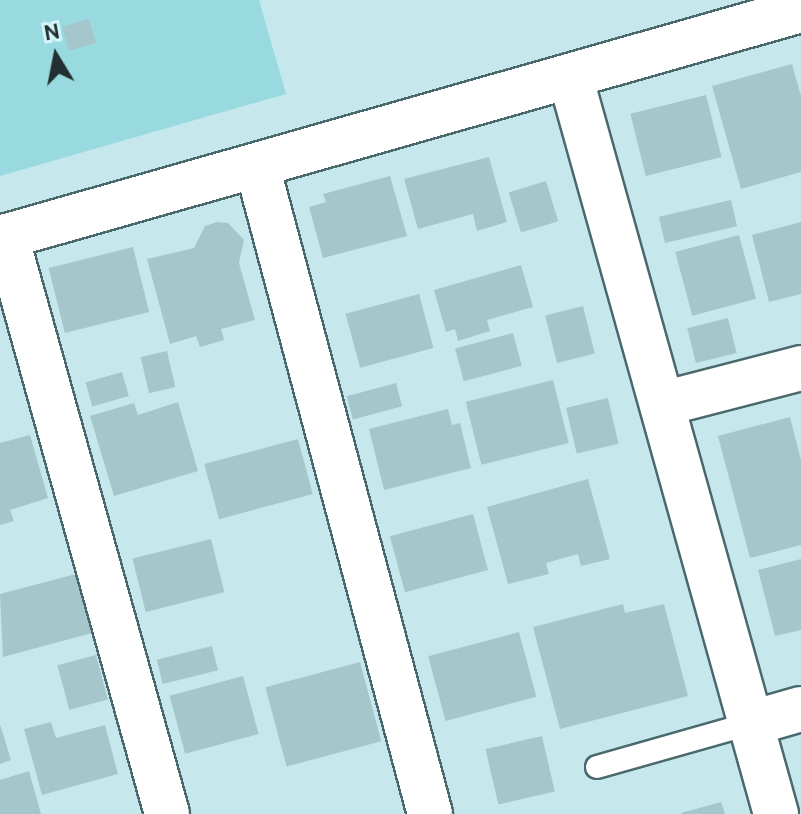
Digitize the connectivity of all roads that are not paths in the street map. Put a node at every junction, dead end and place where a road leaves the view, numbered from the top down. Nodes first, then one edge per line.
1 (801, 10) edge
2 (570, 76) junction
3 (257, 166) junction
4 (3, 237) edge
5 (801, 368) edge
6 (662, 404) junction
7 (801, 709) edge
8 (752, 723) junction
9 (597, 767) dead end
10 (167, 814) edge
11 (430, 814) edge
12 (776, 814) edge

1 - 2 street
2 - 3 street
2 - 6 street
3 - 4 street
3 - 11 street
4 - 10 street
5 - 6 street
6 - 8 street
7 - 8 street
8 - 9 lane
8 - 12 street

